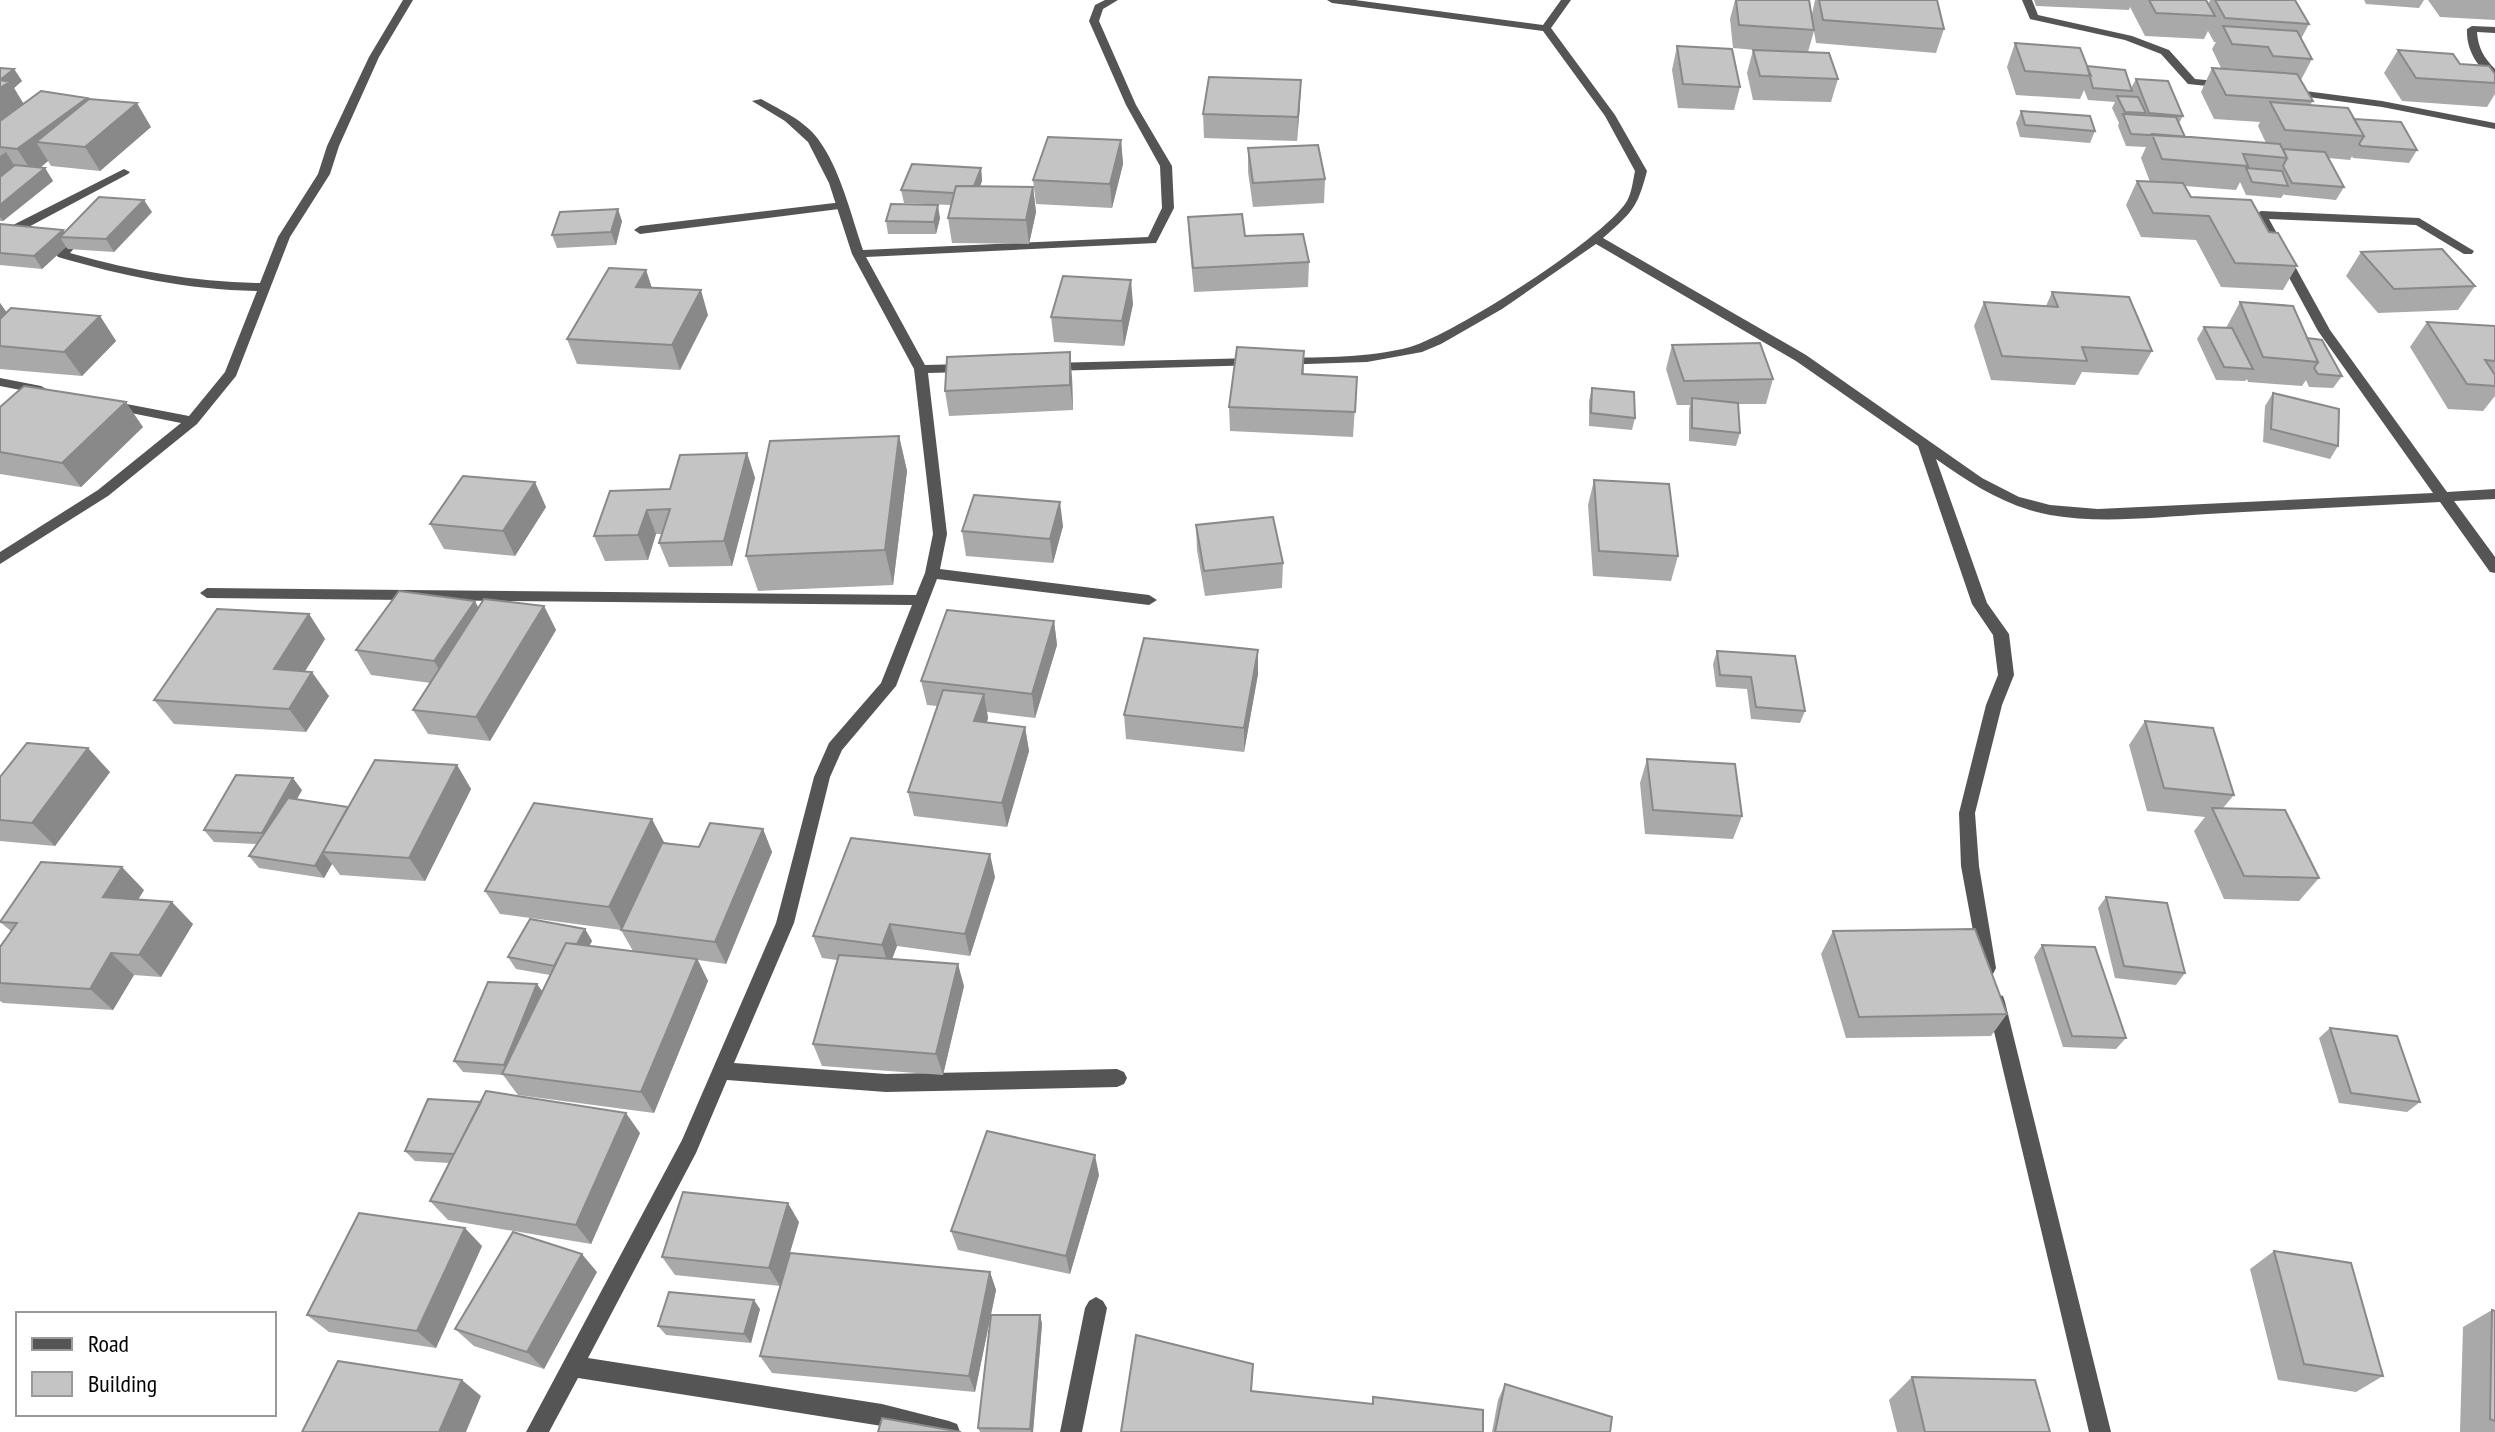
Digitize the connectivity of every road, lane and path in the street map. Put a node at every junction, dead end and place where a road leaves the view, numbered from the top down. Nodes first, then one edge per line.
1 (408, 0) edge
2 (1113, 0) edge
3 (1332, 0) edge
4 (1566, 0) edge
5 (2027, 0) edge
6 (1546, 28) junction
7 (2495, 30) edge
8 (2495, 75) edge
9 (2237, 86) edge
10 (2280, 91) edge
11 (757, 101) dead end
12 (2495, 126) edge
13 (124, 172) dead end
14 (843, 206) junction
15 (17, 228) junction
16 (640, 230) dead end
17 (0, 232) edge
18 (1595, 238) junction
19 (2468, 251) dead end
20 (858, 254) junction
21 (264, 287) junction
22 (1030, 367) edge
23 (983, 368) edge
24 (921, 369) junction
25 (0, 382) edge
26 (59, 394) edge
27 (103, 403) edge
28 (192, 421) junction
29 (1924, 444) junction
30 (2443, 494) junction
31 (2495, 494) edge
32 (0, 559) edge
33 (2495, 568) edge
34 (932, 573) junction
35 (207, 593) dead end
36 (923, 600) junction
37 (1149, 600) dead end
38 (721, 1071) junction
39 (1117, 1078) dead end
40 (1096, 1308) dead end
41 (572, 1366) junction
42 (537, 1432) edge
43 (949, 1432) edge
44 (1071, 1432) edge
45 (2100, 1432) edge

1 - 21 street
2 - 20 street
3 - 6 street
4 - 6 street
5 - 9 street
6 - 18 street
7 - 8 street
10 - 12 street
11 - 14 street
13 - 15 street
14 - 16 street
14 - 20 street
15 - 17 street
15 - 21 street
18 - 22 street
18 - 29 street
19 - 30 street
20 - 24 street
21 - 28 street
23 - 24 street
24 - 34 street
25 - 26 street
27 - 28 street
28 - 32 street
29 - 30 street
29 - 45 street
30 - 31 street
30 - 33 street
34 - 36 street
34 - 37 street
35 - 36 street
36 - 38 street
38 - 39 street
38 - 41 street
40 - 44 street
41 - 42 street
41 - 43 street

